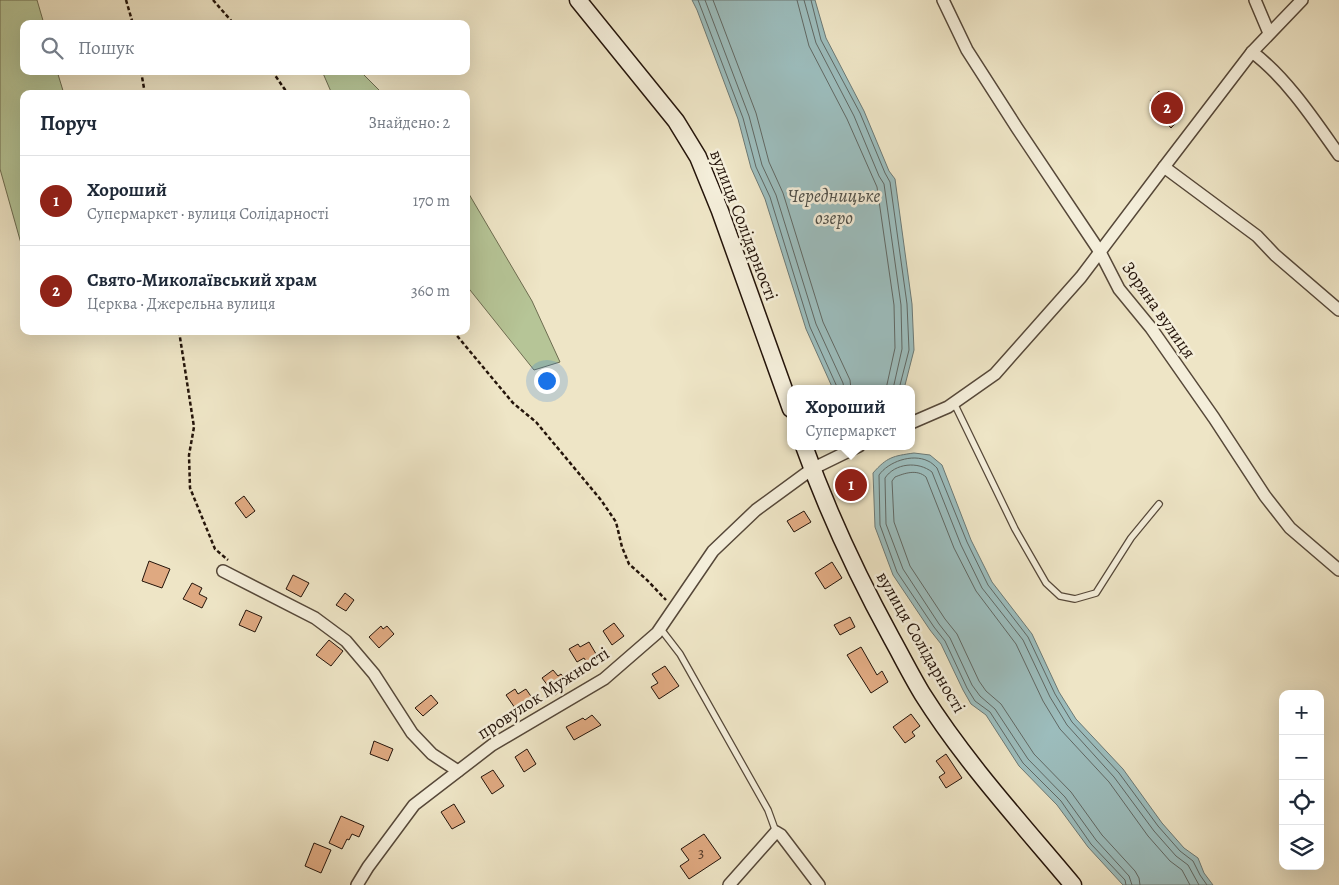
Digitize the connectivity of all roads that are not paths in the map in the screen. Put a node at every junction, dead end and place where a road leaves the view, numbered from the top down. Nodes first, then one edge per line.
1 (578, 0) edge
2 (943, 0) edge
3 (1255, 0) edge
4 (1302, 0) edge
5 (1270, 33) junction
6 (1252, 52) junction
7 (1339, 155) edge
8 (1164, 167) junction
9 (1100, 252) junction
10 (1339, 310) edge
11 (787, 398) edge
12 (954, 403) junction
13 (915, 421) edge
14 (805, 450) edge
15 (849, 450) edge
16 (812, 469) junction
17 (1159, 504) dead end
18 (1339, 570) edge
19 (223, 571) dead end
20 (660, 628) junction
21 (458, 771) junction
22 (776, 832) junction
23 (357, 885) edge
24 (729, 885) edge
25 (819, 885) edge
26 (1073, 885) edge

1 - 11 main road, вулиця Солідарності
2 - 9 street, Зоряна вулиця
3 - 5 street
4 - 5 street
5 - 6 street
6 - 7 street
6 - 8 street
8 - 9 street
8 - 10 street
9 - 12 street
9 - 18 street, Зоряна вулиця
12 - 13 street
12 - 17 lane
14 - 16 main road, вулиця Солідарності
15 - 16 street, провулок Мужності
16 - 20 street, провулок Мужності
16 - 26 main road, вулиця Солідарності
19 - 21 street
20 - 21 street, провулок Мужності
20 - 22 lane
21 - 23 street, провулок Мужності
22 - 24 street
22 - 25 street

